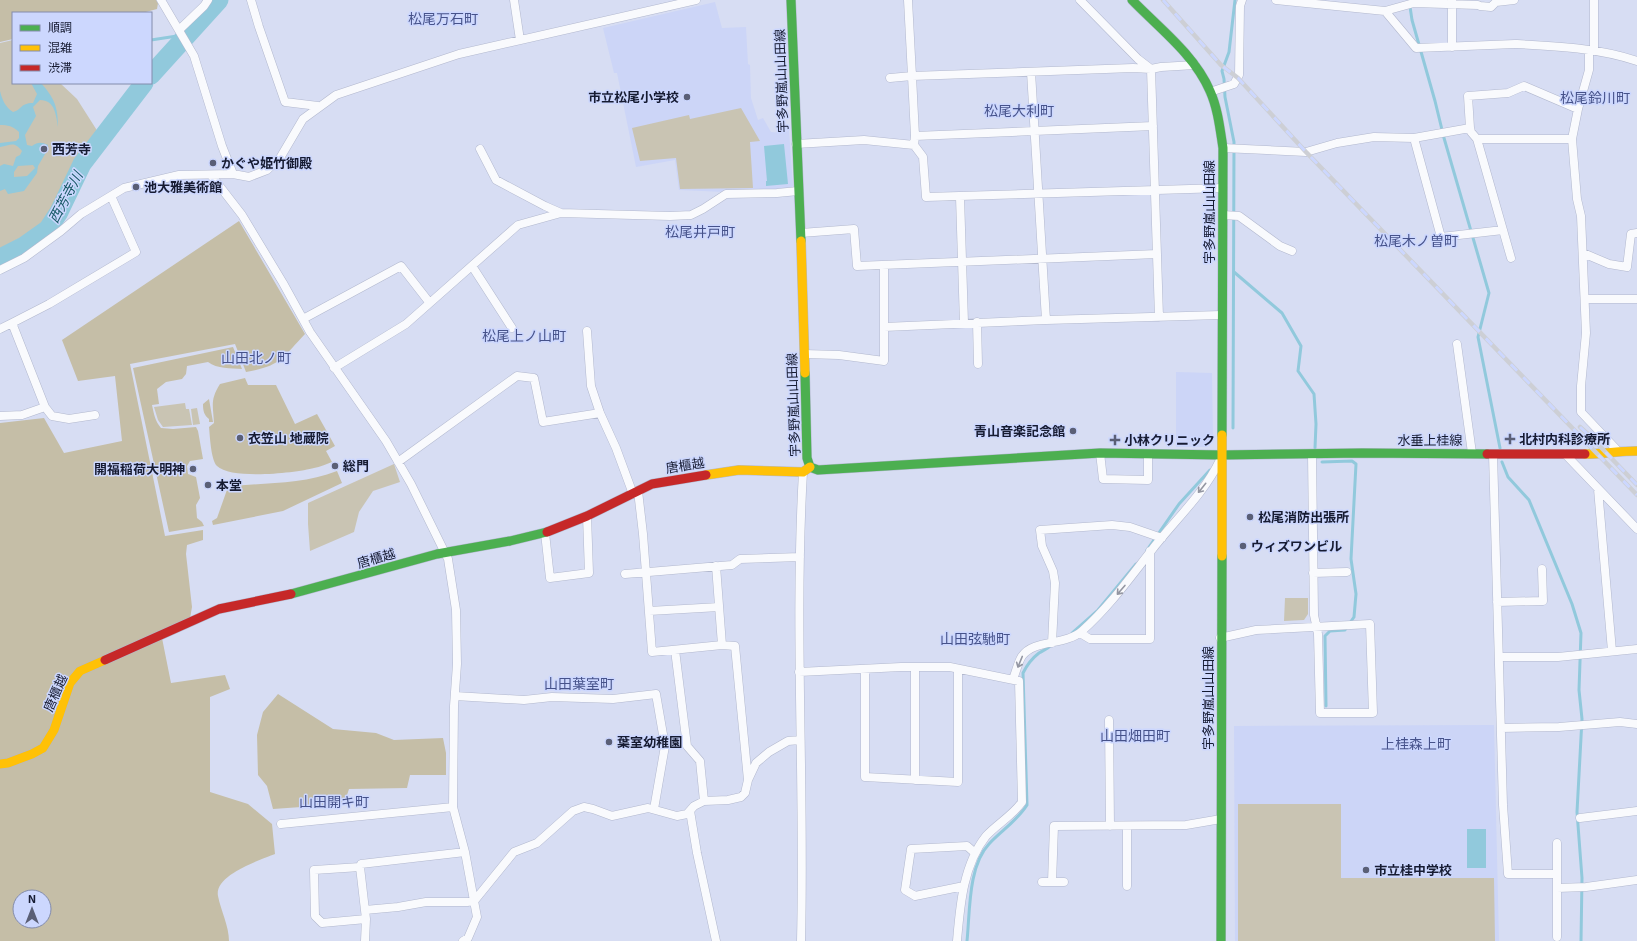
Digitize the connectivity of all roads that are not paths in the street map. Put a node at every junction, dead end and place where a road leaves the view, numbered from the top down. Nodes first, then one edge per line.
1 (161, 0) edge
2 (208, 0) edge
3 (251, 0) edge
4 (514, 0) edge
5 (693, 0) edge
6 (791, 0) edge
7 (908, 0) edge
8 (1080, 0) edge
9 (1132, 0) edge
10 (1242, 0) edge
11 (1276, 0) edge
12 (1514, 0) edge
13 (1594, 0) edge
14 (1414, 2) edge
15 (1452, 2) edge
16 (1385, 12) junction
17 (179, 30) junction
18 (520, 40) junction
19 (1452, 46) junction
20 (1592, 51) junction
21 (1637, 62) edge
22 (1195, 65) junction
23 (1151, 69) junction
24 (1031, 72) junction
25 (912, 76) junction
26 (890, 78) dead end
27 (1210, 92) junction
28 (318, 106) junction
29 (1578, 109) junction
30 (1153, 126) junction
31 (1470, 128) junction
32 (1034, 131) junction
33 (915, 136) junction
34 (1414, 138) junction
35 (1572, 139) junction
36 (1477, 140) junction
37 (796, 144) junction
38 (914, 145) junction
39 (1223, 148) junction
40 (480, 149) dead end
41 (233, 174) junction
42 (211, 175) junction
43 (1223, 188) junction
44 (1155, 189) junction
45 (798, 191) junction
46 (1038, 193) junction
47 (111, 196) junction
48 (960, 197) junction
49 (561, 213) junction
50 (1222, 215) junction
51 (1503, 230) junction
52 (801, 233) junction
53 (1637, 233) edge
54 (1292, 251) dead end
55 (1583, 253) junction
56 (1156, 254) junction
57 (1511, 258) dead end
58 (1042, 259) junction
59 (962, 261) junction
60 (884, 265) junction
61 (472, 266) junction
62 (0, 270) edge
63 (1585, 299) junction
64 (1637, 299) edge
65 (429, 302) junction
66 (1222, 315) junction
67 (1159, 317) junction
68 (303, 319) junction
69 (1046, 320) junction
70 (977, 322) junction
71 (12, 323) junction
72 (964, 323) junction
73 (884, 327) junction
74 (512, 328) dead end
75 (0, 329) edge
76 (587, 332) dead end
77 (1457, 344) dead end
78 (804, 354) junction
79 (978, 364) dead end
80 (334, 368) junction
81 (45, 406) junction
82 (600, 413) junction
83 (95, 415) dead end
84 (0, 416) edge
85 (1618, 451) junction
86 (1637, 451) edge
87 (1100, 453) junction
88 (1472, 453) junction
89 (1148, 454) junction
90 (1312, 454) junction
91 (1493, 454) junction
92 (1565, 454) junction
93 (1222, 455) junction
94 (398, 462) junction
95 (807, 470) junction
96 (1598, 489) junction
97 (636, 492) junction
98 (587, 516) junction
99 (1637, 530) edge
100 (545, 533) junction
101 (1162, 538) junction
102 (1150, 552) junction
103 (445, 553) junction
104 (800, 557) junction
105 (716, 566) junction
106 (1542, 569) dead end
107 (1347, 572) dead end
108 (646, 573) junction
109 (1313, 573) junction
110 (625, 574) dead end
111 (1497, 602) junction
112 (719, 606) junction
113 (649, 611) junction
114 (1315, 626) junction
115 (1080, 633) junction
116 (1220, 638) junction
117 (1052, 643) junction
118 (722, 646) junction
119 (1637, 649) edge
120 (675, 650) junction
121 (1612, 652) junction
122 (1499, 657) junction
123 (915, 668) junction
124 (865, 669) junction
125 (958, 669) junction
126 (799, 672) junction
127 (1013, 679) junction
128 (455, 696) junction
129 (1109, 720) dead end
130 (1637, 724) edge
131 (1501, 728) junction
132 (800, 740) junction
133 (0, 764) edge
134 (748, 780) junction
135 (915, 780) junction
136 (704, 801) junction
137 (453, 807) junction
138 (654, 809) junction
139 (1637, 811) edge
140 (690, 812) junction
141 (1580, 818) dead end
142 (1221, 819) junction
143 (281, 824) dead end
144 (1110, 826) junction
145 (1127, 826) junction
146 (1557, 843) dead end
147 (465, 852) junction
148 (975, 852) junction
149 (360, 867) junction
150 (1557, 874) junction
151 (1637, 880) edge
152 (1042, 882) dead end
153 (1052, 882) junction
154 (1064, 882) dead end
155 (964, 886) junction
156 (1126, 886) dead end
157 (1557, 888) junction
158 (475, 900) junction
159 (365, 910) junction
160 (366, 919) junction
161 (1557, 937) dead end
162 (366, 941) edge
163 (463, 941) edge
164 (716, 941) edge
165 (801, 941) edge
166 (957, 941) edge
167 (1221, 941) edge

1 - 17 street
2 - 17 street
3 - 28 street
4 - 18 street
5 - 18 street
6 - 37 main road, 宇多野嵐山山田線
7 - 25 street
8 - 23 street
9 - 22 main road, 宇多野嵐山山田線
10 - 27 street
11 - 16 street
12 - 15 street
13 - 20 street
14 - 15 street
14 - 16 street
15 - 19 street
16 - 19 street
17 - 41 street
18 - 28 street
19 - 20 street
20 - 21 street
20 - 29 street
22 - 23 street
22 - 27 main road, 宇多野嵐山山田線
23 - 24 street
23 - 30 street
24 - 25 street
24 - 32 street
25 - 26 street
25 - 33 street
27 - 39 main road, 宇多野嵐山山田線
28 - 41 street
29 - 31 street
29 - 35 street
30 - 32 street
30 - 44 street
31 - 34 street
31 - 36 street
32 - 33 street
32 - 46 street
33 - 38 street
34 - 39 street
34 - 51 street
35 - 36 street
35 - 55 street
36 - 51 street
37 - 38 street
37 - 45 main road, 宇多野嵐山山田線
38 - 48 street
39 - 43 main road, 宇多野嵐山山田線
40 - 49 street
41 - 42 street
42 - 47 street
42 - 68 street
43 - 44 street
43 - 50 main road, 宇多野嵐山山田線
44 - 46 street
44 - 56 street
45 - 49 street
45 - 52 main road, 宇多野嵐山山田線
46 - 48 street
46 - 58 street
47 - 62 street
47 - 71 street
48 - 59 street
49 - 61 street
50 - 54 street
50 - 66 main road, 宇多野嵐山山田線
51 - 57 street
52 - 60 street
52 - 78 main road, 宇多野嵐山山田線
53 - 55 street
55 - 63 street
56 - 58 street
56 - 67 street
58 - 59 street
58 - 69 street
59 - 60 street
59 - 72 street
60 - 73 street
61 - 65 street
61 - 74 street
63 - 64 street
63 - 85 street
65 - 68 street
65 - 80 street
66 - 67 street
66 - 93 main road, 宇多野嵐山山田線
67 - 69 street
68 - 80 street
69 - 70 street
70 - 72 street
70 - 79 street
71 - 75 street
71 - 81 street
72 - 73 street
73 - 78 street
76 - 82 street
77 - 88 street
78 - 95 main road, 宇多野嵐山山田線
80 - 94 street
81 - 83 street
81 - 84 street
82 - 94 street
82 - 97 street
85 - 86 main road, 水垂上桂線
85 - 92 main road, 水垂上桂線
87 - 89 main road, 宇多野嵐山山田線
87 - 89 street
87 - 95 main road, 宇多野嵐山山田線
88 - 90 main road, 水垂上桂線
88 - 91 main road, 水垂上桂線
89 - 93 main road, 宇多野嵐山山田線
90 - 93 main road, 水垂上桂線
90 - 109 street
91 - 92 main road, 水垂上桂線
91 - 111 street
92 - 96 street
93 -> 101 street
93 - 116 main road, 宇多野嵐山山田線
94 - 103 street
95 - 97 main road, 唐櫃越
95 - 104 street
96 - 99 street
96 - 121 street
97 - 98 main road, 唐櫃越
97 - 108 street
98 - 100 main road, 唐櫃越
98 - 100 street
100 - 103 main road, 唐櫃越
101 - 102 street
101 - 117 street
102 -> 115 street
102 - 115 street
103 - 128 street
103 - 133 main road, 唐櫃越
104 - 105 street
104 - 126 street
105 - 108 street
105 - 112 street
106 - 111 street
107 - 109 street
108 - 110 street
108 - 113 street
109 - 114 street
111 - 122 street
112 - 113 street
112 - 118 street
113 - 120 street
114 - 114 street
114 - 116 street
115 - 117 street
116 - 142 main road, 宇多野嵐山山田線
117 -> 127 street
118 - 120 street
118 - 134 street
119 - 121 street
120 - 136 street
121 - 122 street
122 - 131 street
123 - 124 street
123 - 125 street
123 - 135 street
124 - 126 street
124 - 135 street
125 - 127 street
125 - 135 street
126 - 132 street
127 - 148 street
128 - 137 street
128 - 138 street
129 - 144 street
130 - 131 street
131 - 150 street
132 - 134 street
132 - 165 street
134 - 136 street
136 - 140 street
137 - 143 street
137 - 147 street
138 - 140 street
138 - 158 street
139 - 141 street
140 - 164 street
142 - 145 street
142 - 167 main road, 宇多野嵐山山田線
144 - 145 street
144 - 153 street
145 - 156 street
146 - 150 street
147 - 149 street
147 - 158 street
148 - 155 street
148 - 155 street
149 - 159 street
149 - 160 street
150 - 157 street
151 - 157 street
152 - 153 street
153 - 154 street
155 - 166 street
157 - 161 street
158 - 159 street
158 - 163 street
159 - 160 street
160 - 162 street

